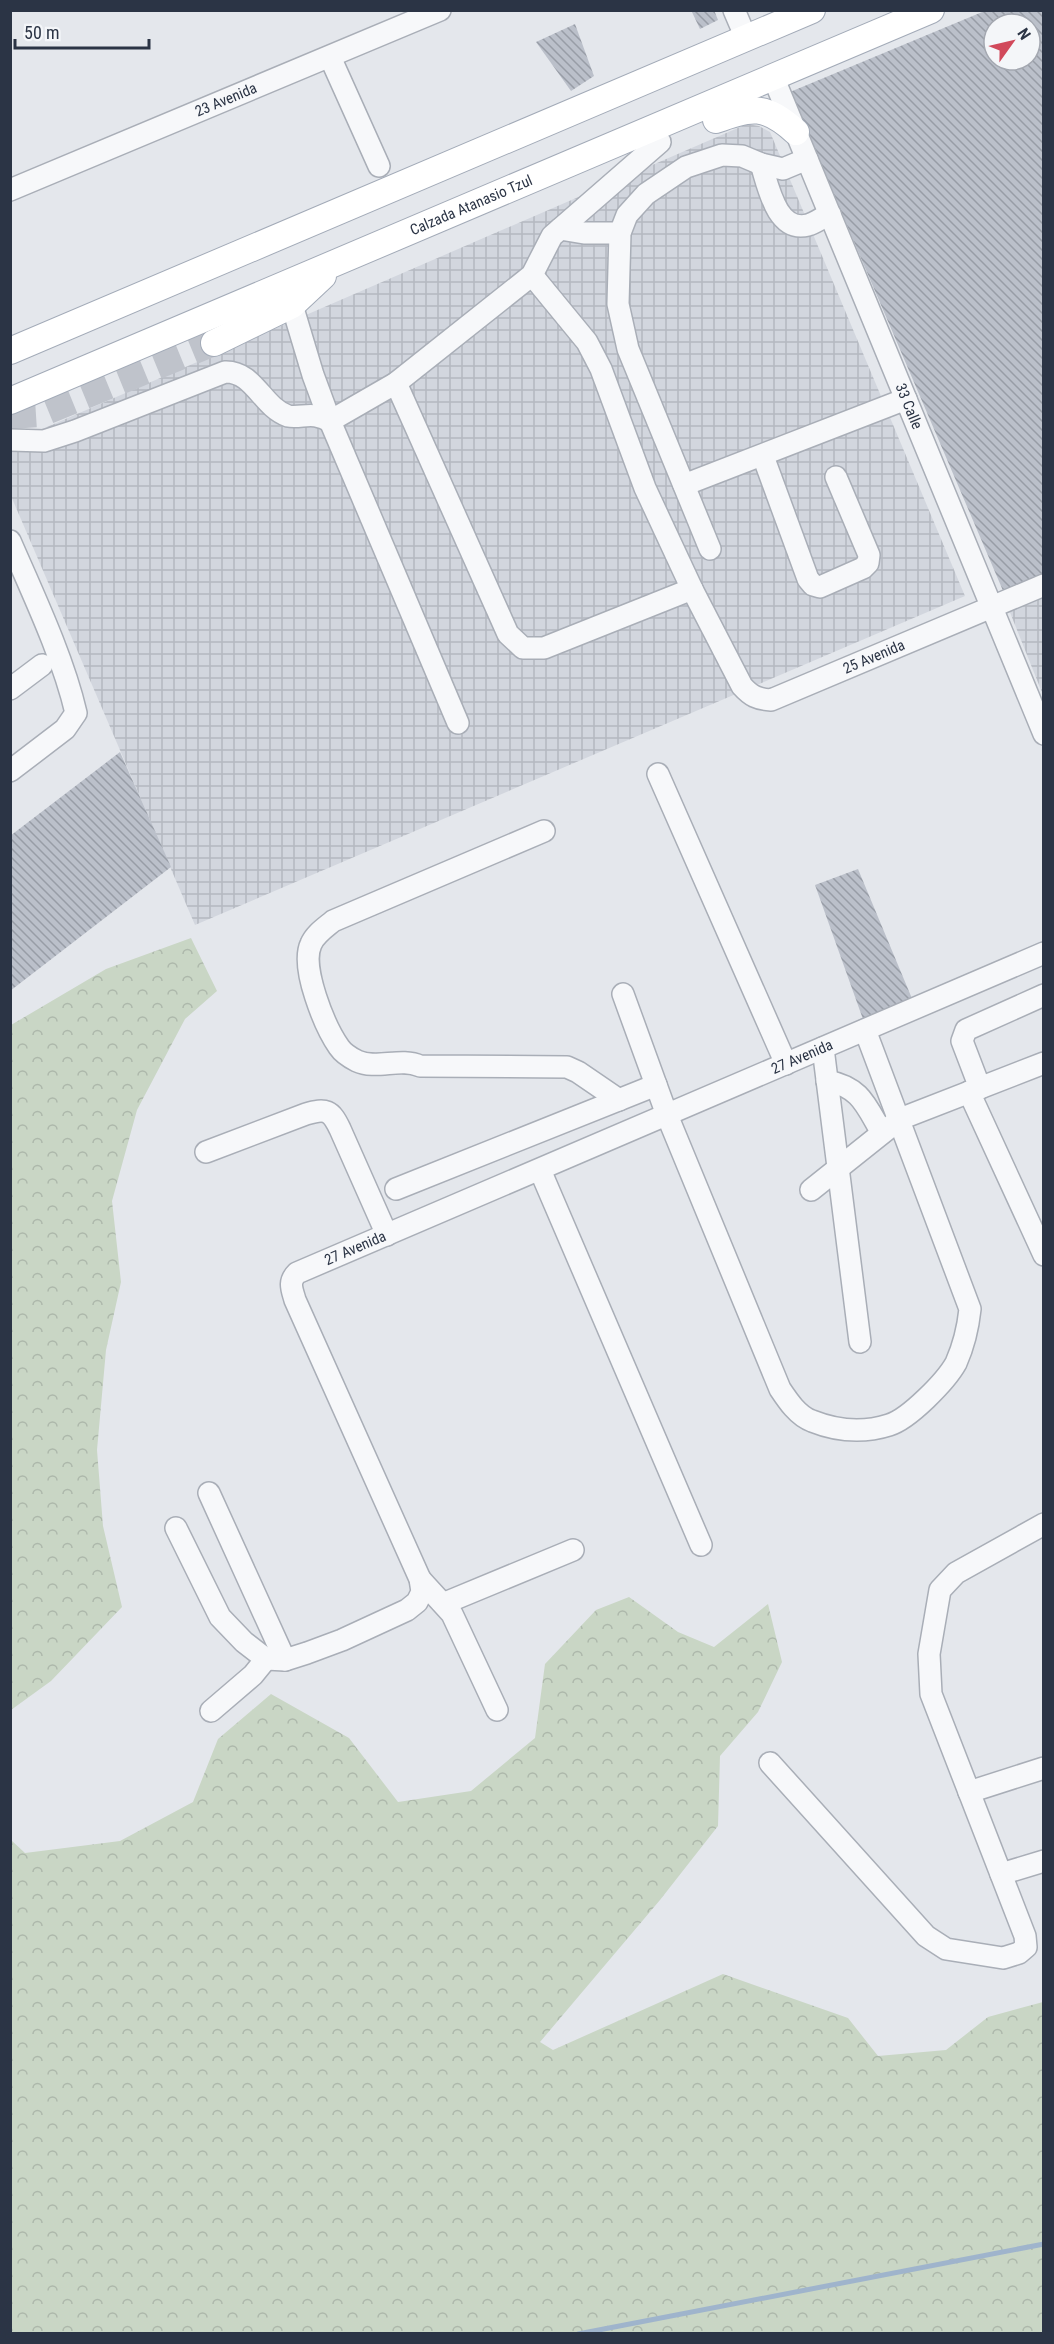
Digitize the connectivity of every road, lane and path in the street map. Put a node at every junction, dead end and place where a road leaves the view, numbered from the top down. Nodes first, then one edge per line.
1 (440, 10) edge
2 (734, 10) edge
3 (812, 10) edge
4 (932, 10) edge
5 (746, 38) junction
6 (330, 57) junction
7 (774, 79) junction
8 (796, 132) junction
9 (660, 142) junction
10 (807, 159) junction
11 (760, 164) junction
12 (379, 166) dead end
13 (10, 190) edge
14 (459, 212) junction
15 (830, 214) junction
16 (560, 229) junction
17 (620, 233) junction
18 (337, 263) junction
19 (532, 274) junction
20 (292, 305) junction
21 (214, 343) tunnel mouth
22 (10, 351) edge
23 (396, 383) junction
24 (906, 399) junction
25 (10, 401) edge
26 (330, 421) junction
27 (10, 440) edge
28 (762, 456) junction
29 (836, 477) dead end
30 (684, 485) junction
31 (10, 541) edge
32 (711, 549) dead end
33 (1044, 585) edge
34 (692, 589) junction
35 (992, 607) junction
36 (42, 664) dead end
37 (10, 689) edge
38 (458, 723) dead end
39 (1044, 734) edge
40 (10, 771) edge
41 (658, 774) dead end
42 (544, 831) dead end
43 (1044, 953) edge
44 (623, 994) dead end
45 (1044, 996) edge
46 (865, 1030) junction
47 (823, 1048) junction
48 (1044, 1063) edge
49 (786, 1064) junction
50 (827, 1081) junction
51 (656, 1085) junction
52 (974, 1090) junction
53 (619, 1100) junction
54 (668, 1115) junction
55 (900, 1119) junction
56 (882, 1133) junction
57 (207, 1152) dead end
58 (839, 1167) junction
59 (540, 1170) junction
60 (396, 1189) dead end
61 (811, 1190) dead end
62 (387, 1235) junction
63 (1044, 1255) edge
64 (860, 1342) dead end
65 (209, 1493) dead end
66 (1044, 1524) edge
67 (176, 1528) dead end
68 (701, 1545) dead end
69 (573, 1550) dead end
70 (420, 1579) junction
71 (445, 1604) junction
72 (276, 1659) junction
73 (496, 1710) dead end
74 (211, 1711) dead end
75 (770, 1763) dead end
76 (1044, 1768) edge
77 (969, 1792) junction
78 (1044, 1861) edge
79 (1001, 1875) junction

1 - 6 street, 23 Avenida
2 - 5 street
3 - 5 main road
4 - 7 main road, Calzada Atanasio Tzul
5 - 22 main road
6 - 12 street
6 - 13 street, 23 Avenida
7 - 8 street, 33 Calle
7 - 14 main road, Calzada Atanasio Tzul
8 - 9 main road
8 - 10 street, 33 Calle
9 - 14 main road
9 - 16 street
10 - 11 street
10 - 15 street, 33 Calle
11 - 15 street
11 - 17 street
14 - 18 main road, Calzada Atanasio Tzul
15 - 24 street, 33 Calle
16 - 17 street
16 - 19 street
17 - 30 street
18 - 20 main road
18 - 25 main road, Calzada Atanasio Tzul
19 - 23 street
19 - 34 street, 25 Avenida
20 - 21 main road
20 - 26 street
23 - 26 street
23 - 34 street
24 - 28 street
24 - 35 street, 33 Calle
26 - 27 street
26 - 38 street
28 - 29 street
28 - 30 street
30 - 32 street
31 - 40 street
33 - 35 street, 25 Avenida
34 - 35 street, 25 Avenida
35 - 39 street, 33 Calle
36 - 37 street
41 - 49 street
42 - 53 street
43 - 46 street, 27 Avenida
44 - 51 street
45 - 52 street
46 - 47 street, 27 Avenida
46 - 55 street
47 - 49 street, 27 Avenida
47 - 50 street
48 - 52 street
49 - 54 street, 27 Avenida
50 - 56 street
50 - 58 street
51 - 53 street
51 - 54 street
52 - 55 street
52 - 63 street
53 - 60 street
54 - 55 street
54 - 59 street, 27 Avenida
55 - 56 street
56 - 58 street
57 - 62 street
58 - 61 street
58 - 64 street
59 - 62 street, 27 Avenida
59 - 68 street
62 - 70 street, 27 Avenida
65 - 72 street
66 - 77 street
67 - 72 street
69 - 71 street
70 - 71 street
70 - 72 street
71 - 73 street
72 - 74 street
75 - 79 street
76 - 77 street
77 - 79 street
78 - 79 street

